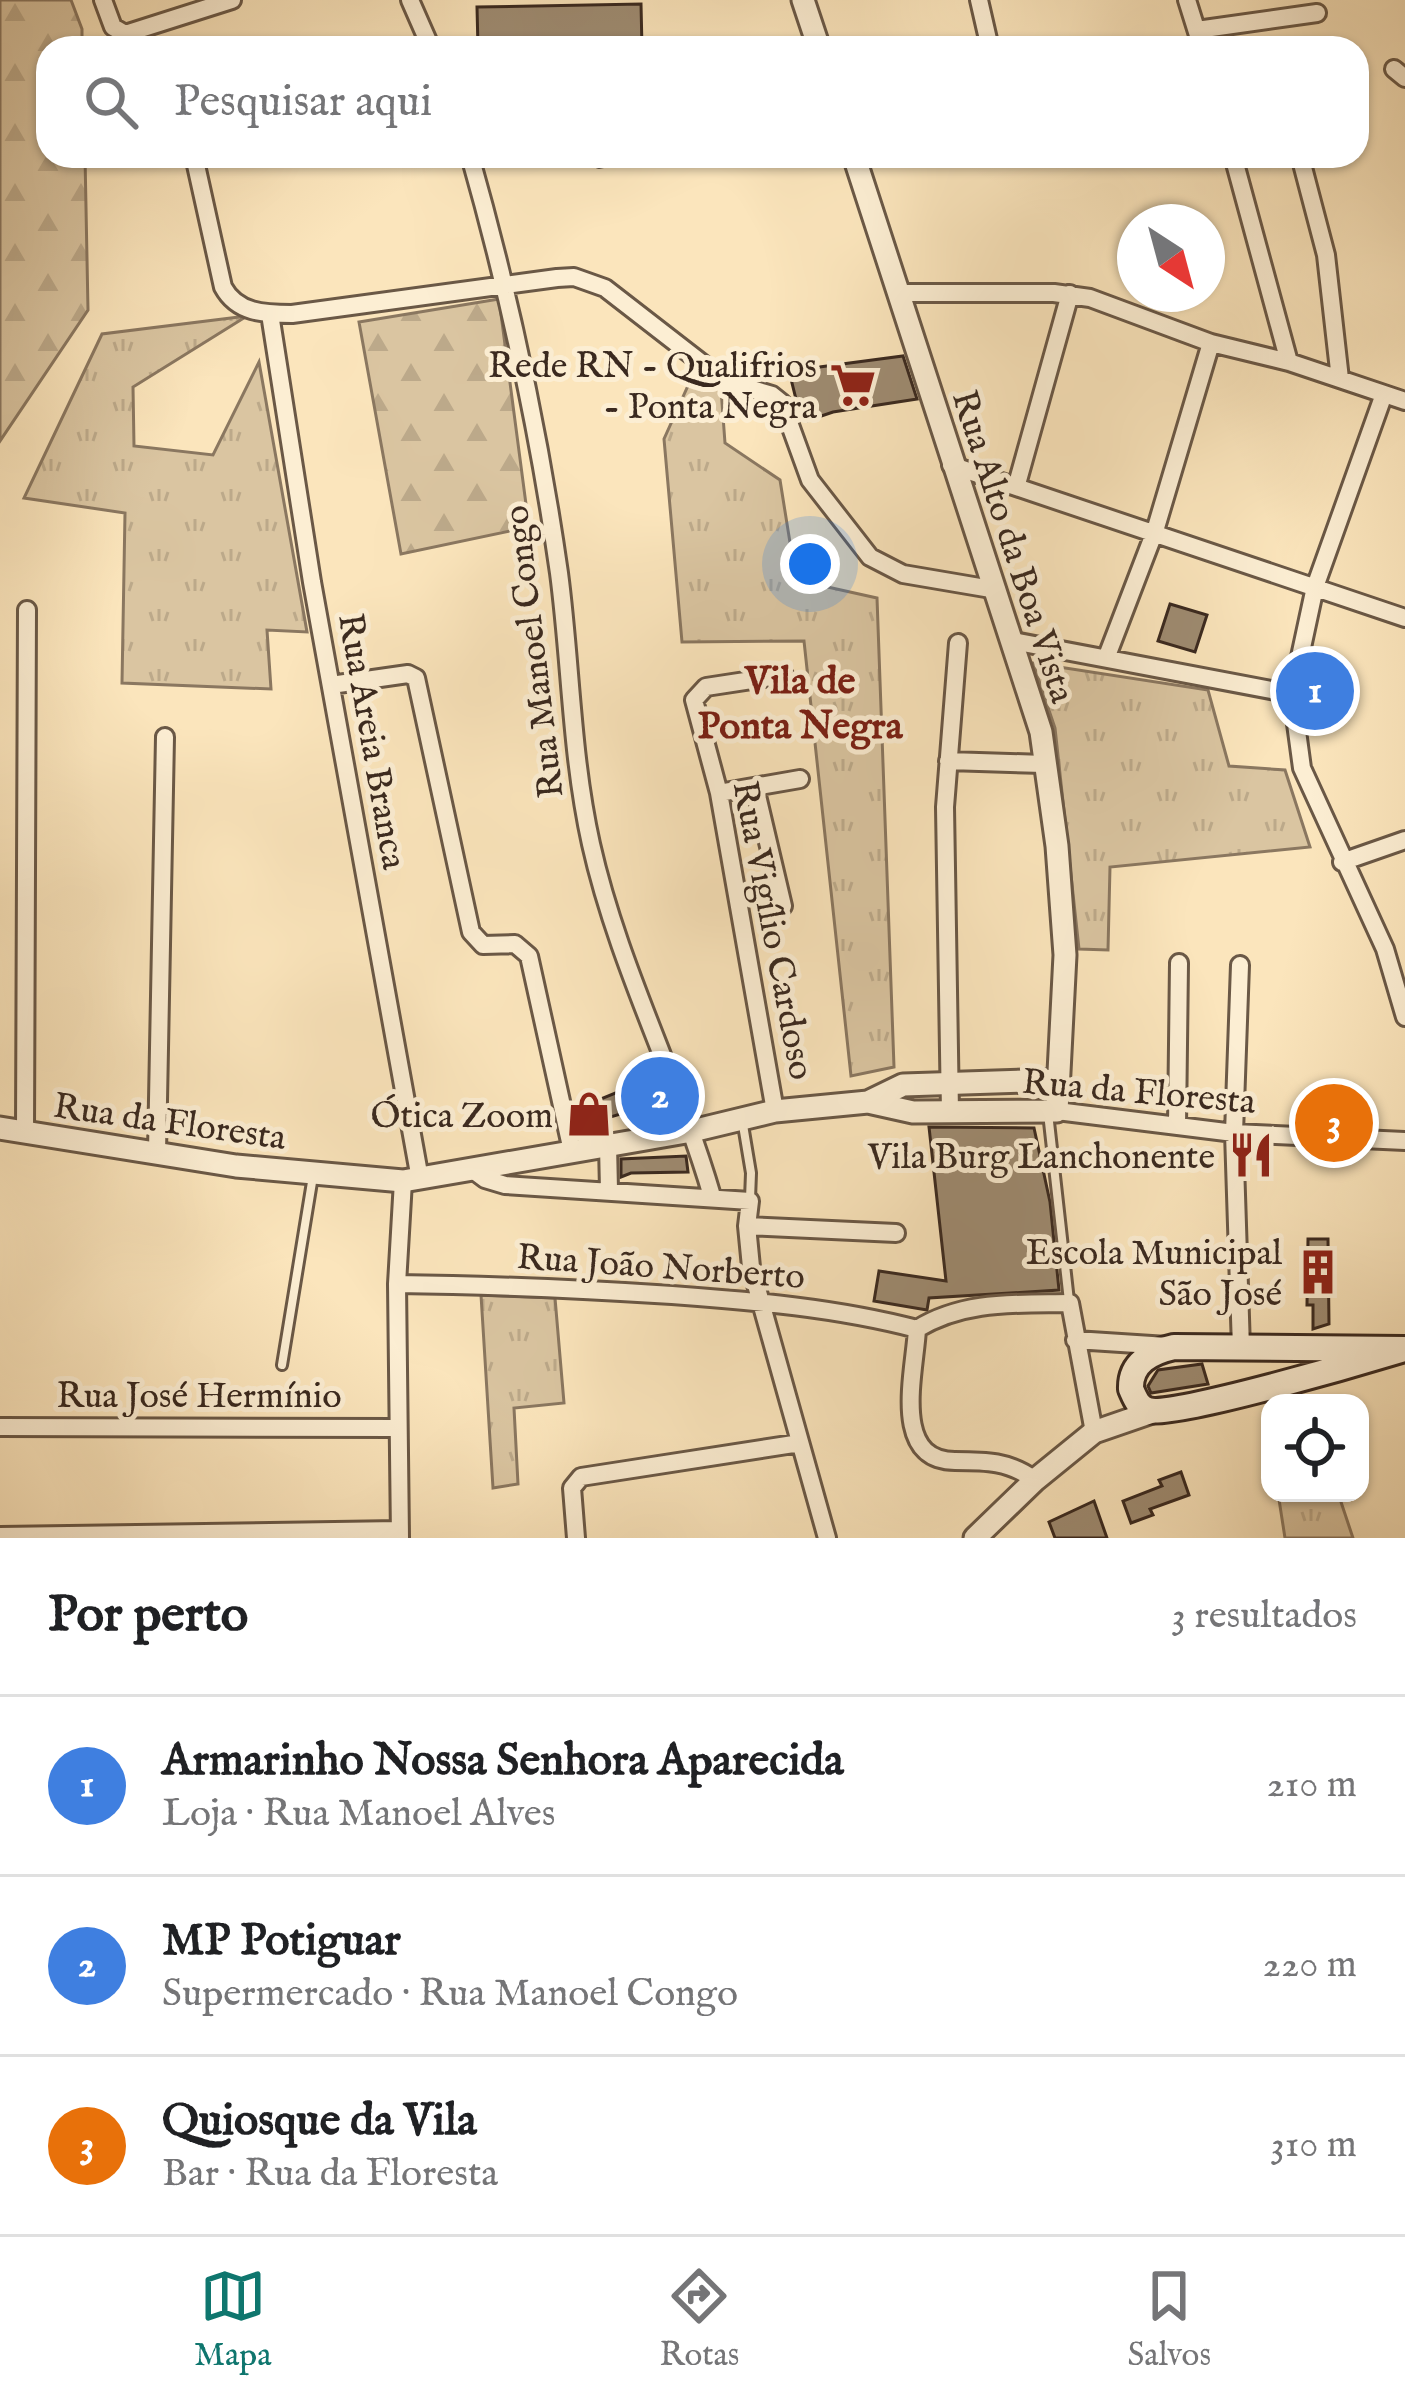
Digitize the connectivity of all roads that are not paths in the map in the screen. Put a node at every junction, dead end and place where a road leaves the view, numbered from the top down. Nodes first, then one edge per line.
1 (103, 0) edge
2 (232, 0) edge
3 (410, 0) edge
4 (803, 0) edge
5 (979, 0) edge
6 (1187, 0) edge
7 (1317, 13) dead end
8 (154, 28) junction
9 (157, 36) edge
10 (426, 36) edge
11 (815, 36) edge
12 (987, 36) edge
13 (1199, 36) edge
14 (1214, 36) edge
15 (197, 168) edge
16 (473, 168) edge
17 (858, 168) edge
18 (1236, 168) edge
19 (1303, 168) edge
20 (503, 288) junction
21 (899, 293) junction
22 (1070, 294) junction
23 (270, 314) junction
24 (1211, 343) junction
25 (1289, 362) junction
26 (1340, 379) junction
27 (1384, 394) junction
28 (1405, 401) edge
29 (951, 465) junction
30 (1017, 484) junction
31 (1155, 531) junction
32 (1315, 587) junction
33 (997, 590) junction
34 (28, 610) dead end
35 (1405, 618) edge
36 (1013, 641) junction
37 (958, 643) dead end
38 (1107, 656) junction
39 (784, 675) dead end
40 (331, 686) junction
41 (1292, 694) junction
42 (165, 737) dead end
43 (948, 760) junction
44 (1044, 764) junction
45 (800, 779) dead end
46 (755, 787) junction
47 (719, 793) junction
48 (1405, 840) edge
49 (1342, 862) junction
50 (783, 906) dead end
51 (1179, 963) dead end
52 (1240, 965) dead end
53 (1405, 1017) edge
54 (1059, 1080) junction
55 (951, 1081) junction
56 (868, 1102) junction
57 (775, 1111) junction
58 (1053, 1111) junction
59 (950, 1112) junction
60 (742, 1119) junction
61 (1177, 1126) junction
62 (0, 1127) edge
63 (692, 1131) junction
64 (25, 1132) junction
65 (1234, 1133) junction
66 (1405, 1141) edge
67 (608, 1145) junction
68 (572, 1151) junction
69 (157, 1152) junction
70 (473, 1170) junction
71 (314, 1174) junction
72 (411, 1180) junction
73 (609, 1190) junction
74 (712, 1196) junction
75 (750, 1201) junction
76 (747, 1226) junction
77 (896, 1233) dead end
78 (397, 1284) junction
79 (761, 1302) junction
80 (1070, 1303) junction
81 (917, 1329) junction
82 (1076, 1340) junction
83 (1174, 1347) junction
84 (1241, 1348) junction
85 (1405, 1349) edge
86 (282, 1365) dead end
87 (1151, 1412) junction
88 (0, 1427) edge
89 (398, 1428) junction
90 (1094, 1432) junction
91 (800, 1443) junction
92 (1035, 1480) junction
93 (400, 1534) edge
94 (0, 1536) edge
95 (576, 1538) edge
96 (827, 1538) edge
97 (976, 1538) edge

1 - 8 street
2 - 8 street
3 - 10 street
4 - 11 street
5 - 12 street
6 - 13 street
7 - 14 street
8 - 9 street
15 - 23 street
16 - 20 street, Rua Manoel Congo
17 - 21 street, Rua Alto da Boa Vista
18 - 25 street
19 - 26 street
20 - 23 street
20 - 33 street
20 - 63 street, Rua Manoel Congo
21 - 22 street
21 - 29 street, Rua Alto da Boa Vista
22 - 24 street
22 - 30 street
23 - 40 street, Rua Areia Branca
24 - 25 street
24 - 31 street
25 - 26 street
26 - 27 street
27 - 28 street
27 - 32 street
29 - 30 street
29 - 33 street, Rua Alto da Boa Vista
30 - 31 street
31 - 32 street
31 - 38 street
32 - 35 street
32 - 41 street
33 - 36 street, Rua Alto da Boa Vista
34 - 64 street
36 - 38 street
36 - 44 street, Rua Alto da Boa Vista
37 - 43 street
38 - 41 street
39 - 47 street, Rua Vigílio Cardoso
40 - 68 street
40 - 72 street, Rua Areia Branca
41 - 49 street
42 - 69 street
43 - 44 street
43 - 55 street
44 - 54 street, Rua Alto da Boa Vista
45 - 46 street
46 - 47 street
46 - 50 street
47 - 57 street, Rua Vigílio Cardoso
48 - 49 street
49 - 53 street
51 - 61 street
52 - 65 street
54 - 55 street, Rua da Floresta
54 - 58 street, Rua Alto da Boa Vista
55 - 56 street, Rua da Floresta
55 - 59 street
56 - 57 street, Rua da Floresta
56 - 59 street, Rua da Floresta
57 - 60 street, Rua da Floresta
58 - 59 street, Rua da Floresta
58 - 61 street, Rua da Floresta
58 - 80 lane
60 - 63 street, Rua da Floresta
60 - 75 lane
61 - 65 street, Rua da Floresta
62 - 64 street, Rua da Floresta
63 - 67 street, Rua da Floresta
63 - 74 street, Rua Manoel Congo
64 - 69 street, Rua da Floresta
65 - 66 street, Rua da Floresta
65 - 84 street
67 - 68 street, Rua da Floresta
67 - 73 street
68 - 70 street, Rua da Floresta
69 - 71 street, Rua da Floresta
70 - 72 street, Rua da Floresta
70 - 73 street, Rua da Floresta
71 - 72 street, Rua da Floresta
71 - 86 lane
72 - 78 street, Rua Areia Branca
73 - 74 street, Rua da Floresta
74 - 75 street, Rua da Floresta
75 - 76 street
76 - 77 street
76 - 79 street
78 - 79 street, Rua João Norberto
78 - 89 street, Rua Areia Branca
79 - 81 street, Rua João Norberto
79 - 91 street
80 - 81 street
80 - 82 street
81 - 92 street
82 - 83 street
82 - 90 street
83 - 84 main road
83 - 87 main road
84 - 85 main road
85 - 87 main road
87 - 90 street
88 - 89 street, Rua José Hermínio
89 - 93 street, Rua Areia Branca
90 - 92 street
91 - 95 street
91 - 96 street
92 - 97 street
93 - 94 street

